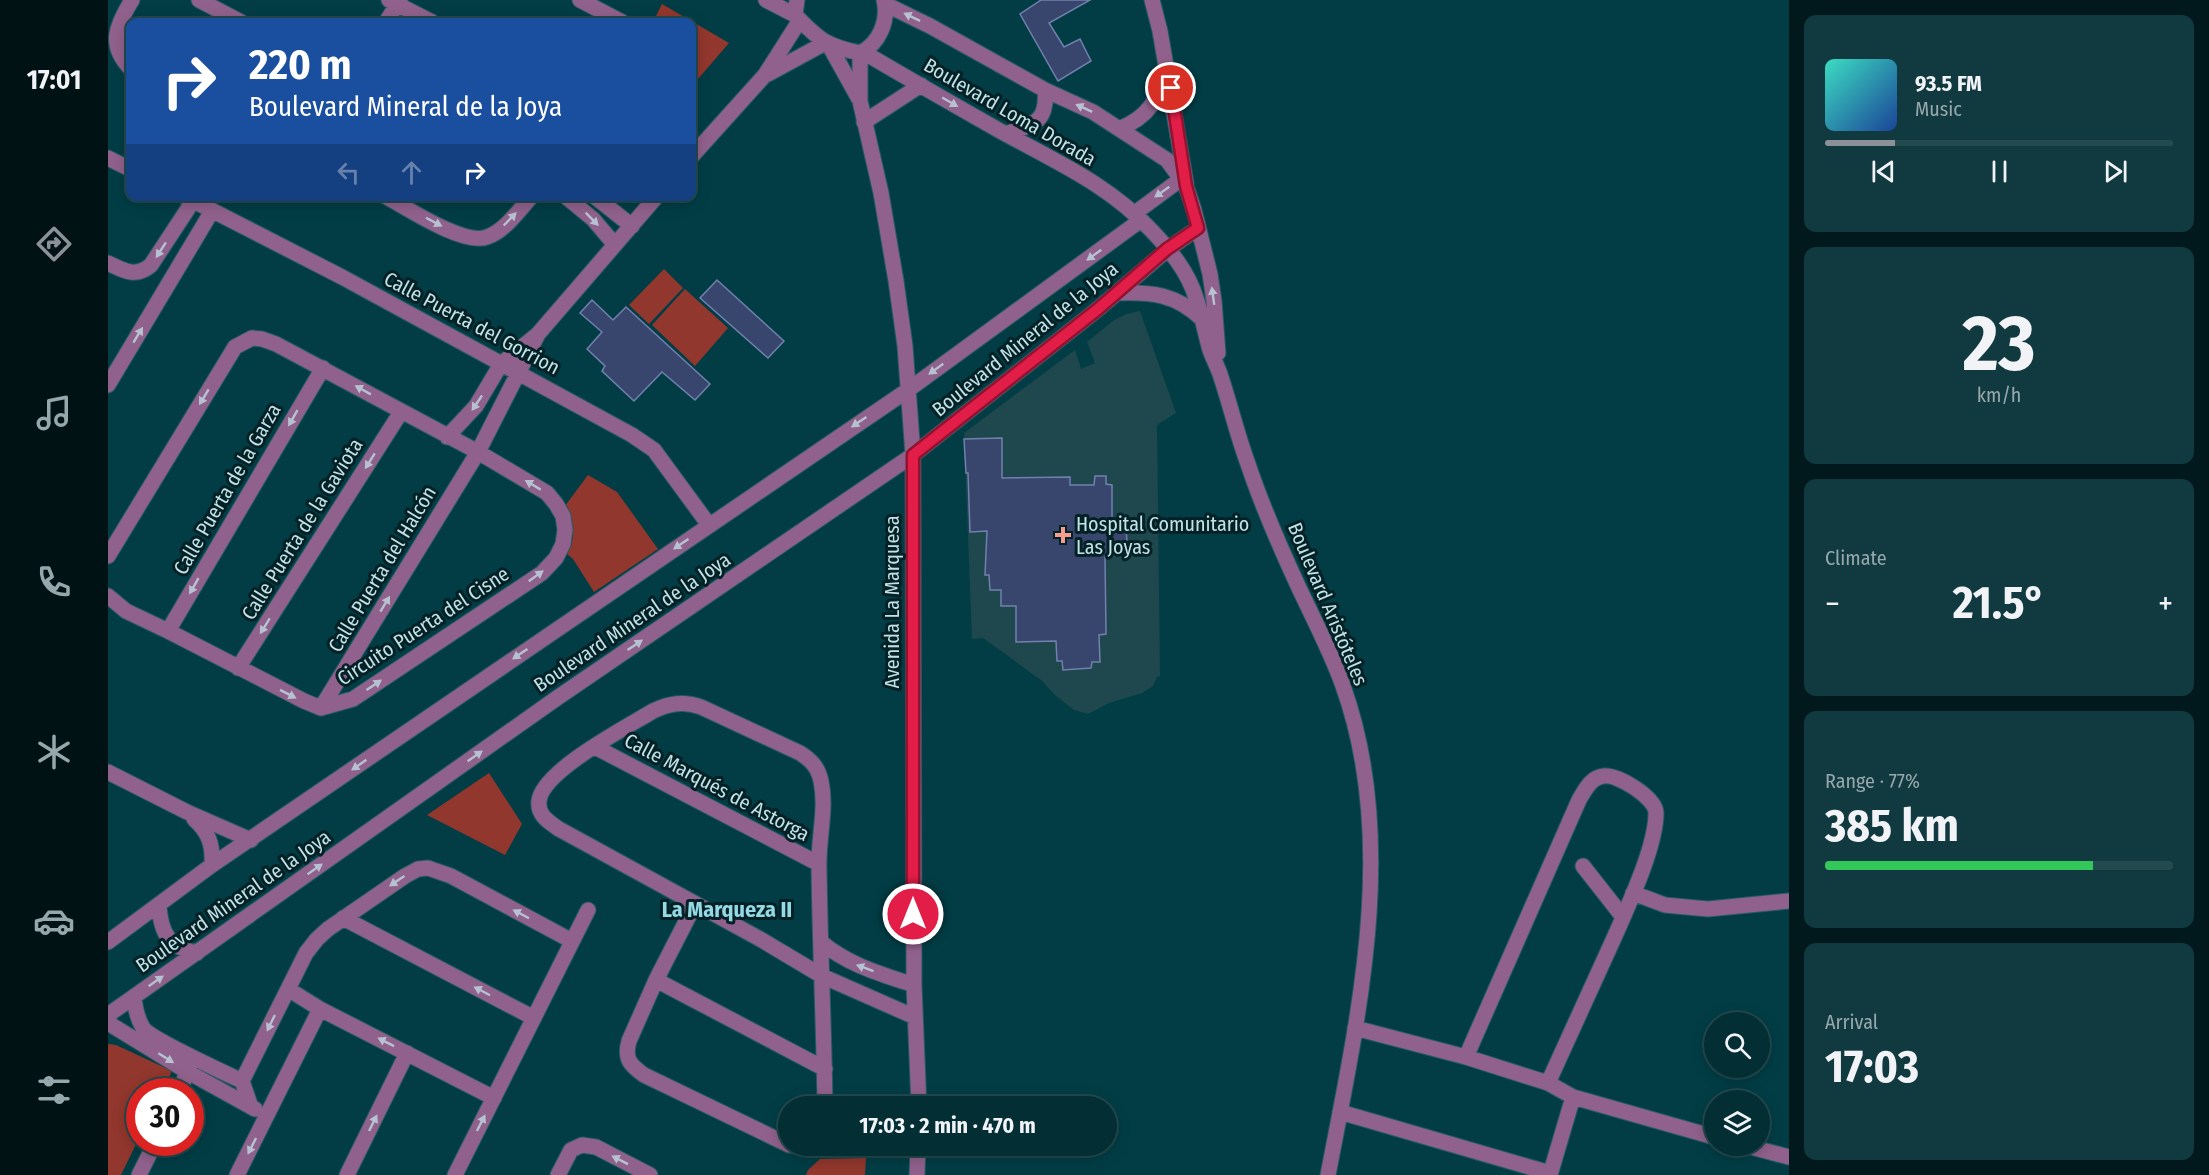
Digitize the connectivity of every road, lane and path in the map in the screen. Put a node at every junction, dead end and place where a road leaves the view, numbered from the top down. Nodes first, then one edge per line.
1 (132, 0) edge
2 (199, 0) edge
3 (580, 0) edge
4 (765, 0) edge
5 (1152, 0) edge
6 (396, 1) edge
7 (884, 2) edge
8 (797, 12) edge
9 (233, 18) edge
10 (388, 18) edge
11 (425, 18) edge
12 (614, 18) edge
13 (827, 44) junction
14 (861, 52) junction
15 (126, 64) edge
16 (1168, 70) junction
17 (765, 75) junction
18 (921, 85) junction
19 (1045, 90) junction
20 (860, 101) junction
21 (864, 122) junction
22 (1119, 129) junction
23 (1006, 134) junction
24 (696, 152) edge
25 (108, 158) edge
26 (126, 168) edge
27 (1184, 182) junction
28 (188, 201) edge
29 (193, 201) edge
30 (394, 201) edge
31 (527, 201) edge
32 (571, 201) edge
33 (600, 201) edge
34 (653, 201) edge
35 (212, 211) junction
36 (1138, 216) junction
37 (632, 226) junction
38 (1198, 228) junction
39 (615, 245) junction
40 (1167, 249) junction
41 (108, 263) edge
42 (1117, 293) junction
43 (1203, 319) junction
44 (538, 334) junction
45 (501, 364) junction
46 (323, 368) junction
47 (519, 373) junction
48 (1220, 375) junction
49 (108, 385) edge
50 (908, 390) junction
51 (401, 412) junction
52 (447, 437) junction
53 (478, 452) junction
54 (913, 455) junction
55 (709, 525) junction
56 (108, 556) edge
57 (108, 596) edge
58 (168, 631) junction
59 (238, 668) junction
60 (321, 708) junction
61 (595, 747) junction
62 (108, 772) edge
63 (187, 813) junction
64 (250, 840) junction
65 (819, 864) junction
66 (212, 866) junction
67 (1583, 866) dead end
68 (1633, 893) junction
69 (1789, 901) edge
70 (695, 904) junction
71 (159, 906) junction
72 (588, 910) dead end
73 (1623, 917) junction
74 (343, 918) junction
75 (572, 941) junction
76 (108, 942) edge
77 (821, 942) junction
78 (197, 953) junction
79 (822, 976) junction
80 (656, 980) junction
81 (914, 985) junction
82 (288, 989) junction
83 (134, 997) junction
84 (320, 1009) junction
85 (108, 1015) edge
86 (915, 1017) junction
87 (534, 1018) junction
88 (108, 1023) edge
89 (1355, 1028) junction
90 (407, 1053) junction
91 (1466, 1057) junction
92 (191, 1065) junction
93 (825, 1069) junction
94 (185, 1078) edge
95 (242, 1081) junction
96 (1548, 1083) junction
97 (825, 1096) edge
98 (919, 1096) edge
99 (1573, 1097) junction
100 (494, 1098) junction
101 (251, 1107) junction
102 (1340, 1112) junction
103 (267, 1117) junction
104 (1704, 1134) edge
105 (778, 1140) edge
106 (1770, 1152) edge
107 (148, 1156) edge
108 (918, 1156) edge
109 (1789, 1157) edge
110 (1550, 1174) edge
111 (139, 1175) edge
112 (237, 1175) edge
113 (347, 1175) edge
114 (455, 1175) edge
115 (558, 1175) edge
116 (650, 1175) edge
117 (917, 1175) edge
118 (1328, 1175) edge

1 - 15 street
2 - 9 street
3 - 12 street
4 - 8 street
5 - 16 street
6 - 10 street
6 - 11 street
7 - 14 street
19 -> 7 street, Boulevard Loma Dorada
8 - 13 street
8 - 17 street
13 - 14 street, Boulevard Loma Dorada
13 - 17 street
13 - 20 street, Avenida La Marquesa
14 - 18 street, Boulevard Loma Dorada
14 - 20 street, Avenida La Marquesa
16 - 22 street
16 - 27 street
17 - 24 street
18 - 21 street
18 -> 23 street, Boulevard Loma Dorada
22 -> 19 street, Boulevard Loma Dorada
19 - 23 street
20 - 21 street, Avenida La Marquesa
21 - 50 street, Avenida La Marquesa
22 - 27 street, Boulevard Loma Dorada
23 - 36 street, Boulevard Loma Dorada
25 - 26 street
27 -> 36 street
27 - 38 street, Boulevard Loma Dorada
28 -> 41 street
29 - 35 street, Calle Puerta del Gorrion
30 -> 31 street
32 -> 39 street
33 - 37 street
34 - 37 street
35 - 45 street, Calle Puerta del Gorrion
49 -> 35 street
36 - 40 street, Boulevard Loma Dorada
36 -> 50 street, Boulevard Mineral de la Joya
37 - 39 street
38 - 40 street
48 -> 38 street, Boulevard Aristóteles
39 - 44 street
40 - 42 street, Boulevard Mineral de la Joya
40 - 43 street, Boulevard Aristóteles
42 - 43 street
42 - 54 street, Boulevard Mineral de la Joya
43 - 48 street, Boulevard Aristóteles
44 - 45 street
44 - 47 street
45 - 47 street, Calle Puerta del Gorrion
45 -> 52 street
51 -> 46 street, Circuito Puerta del Cisne
46 -> 56 street, Circuito Puerta del Cisne
46 -> 58 street, Calle Puerta de la Garza
47 - 53 street
47 - 55 street, Calle Puerta del Gorrion
48 - 89 street, Boulevard Aristóteles
50 - 54 street, Avenida La Marquesa
50 -> 55 street, Boulevard Mineral de la Joya
51 - 52 street, Circuito Puerta del Cisne
51 -> 59 street, Calle Puerta de la Gaviota
52 - 53 street, Circuito Puerta del Cisne
60 -> 53 street, Calle Puerta del Halcón
60 -> 53 street, Circuito Puerta del Cisne
78 -> 54 street, Boulevard Mineral de la Joya
54 - 81 street, Avenida La Marquesa
55 -> 64 street, Boulevard Mineral de la Joya
57 - 58 street
58 - 59 street
59 -> 60 street
61 - 65 street, Calle Marqués de Astorga
61 - 65 street
61 - 70 street
62 - 63 street
63 - 64 street
63 - 66 street
64 - 66 street, Boulevard Mineral de la Joya
65 - 77 street
66 - 71 street, Boulevard Mineral de la Joya
67 - 73 street
68 - 69 street
68 - 73 street
68 - 91 street
70 - 79 street
70 - 80 street
71 - 76 street, Boulevard Mineral de la Joya
71 - 78 street
72 - 75 street
73 - 96 street
75 -> 74 street
74 - 82 street
87 -> 74 street
75 - 87 street
77 - 79 street
81 -> 77 street
83 -> 78 street, Boulevard Mineral de la Joya
79 - 86 street
79 - 93 street
80 - 93 street
80 - 105 street
81 - 86 street, Avenida La Marquesa
82 - 84 street
82 -> 95 street
83 - 85 street, Boulevard Mineral de la Joya
83 - 92 street
90 -> 84 street
84 - 103 street
86 - 98 street, Avenida La Marquesa
87 - 100 street
88 -> 92 street
89 - 91 street
89 - 102 street, Boulevard Aristóteles
90 - 100 street
113 -> 90 street
91 - 96 street
92 - 94 street
92 - 95 street
92 - 101 street
93 - 97 street
95 - 101 street
96 - 99 street
99 - 104 street
99 - 110 street
114 -> 100 street
101 - 103 street
102 - 110 street
102 - 118 street, Boulevard Aristóteles
103 -> 112 street
106 - 109 street
107 - 111 street
108 - 117 street
116 -> 115 street

